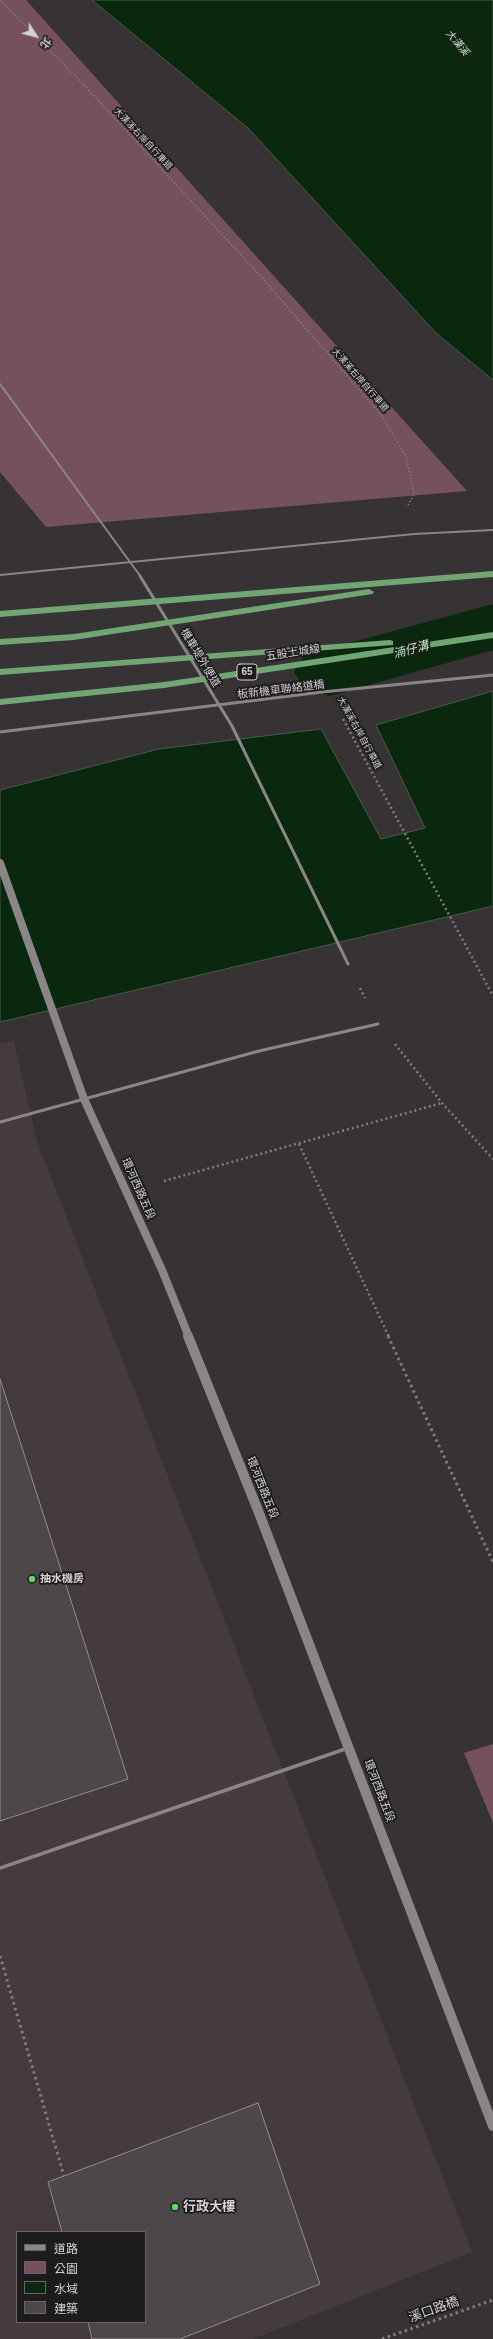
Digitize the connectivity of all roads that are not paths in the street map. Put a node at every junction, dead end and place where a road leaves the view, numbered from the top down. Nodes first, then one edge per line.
1 (0, 384) edge
2 (493, 530) edge
3 (493, 574) edge
4 (0, 575) edge
5 (467, 577) junction
6 (0, 614) edge
7 (493, 635) edge
8 (480, 636) junction
9 (0, 642) edge
10 (0, 672) edge
11 (493, 675) edge
12 (0, 702) edge
13 (0, 732) edge
14 (0, 863) edge
15 (348, 964) road end
16 (378, 1024) road end
17 (84, 1099) junction
18 (0, 1122) edge
19 (349, 1748) junction
20 (0, 1868) edge
21 (493, 2126) edge

1 - 15 lane, 機車堤外便道
2 - 4 lane
3 - 5 highway
5 - 6 highway
5 - 9 highway
7 - 8 highway, 五股土城線 / 65
8 - 10 highway
8 - 12 highway, 五股土城線 / 65
11 - 13 lane, 板新機車聯絡道橋
14 - 17 street, 環河西路五段
16 - 17 lane
17 - 18 lane
17 - 19 street, 環河西路五段
19 - 20 lane
19 - 21 street, 環河西路五段

